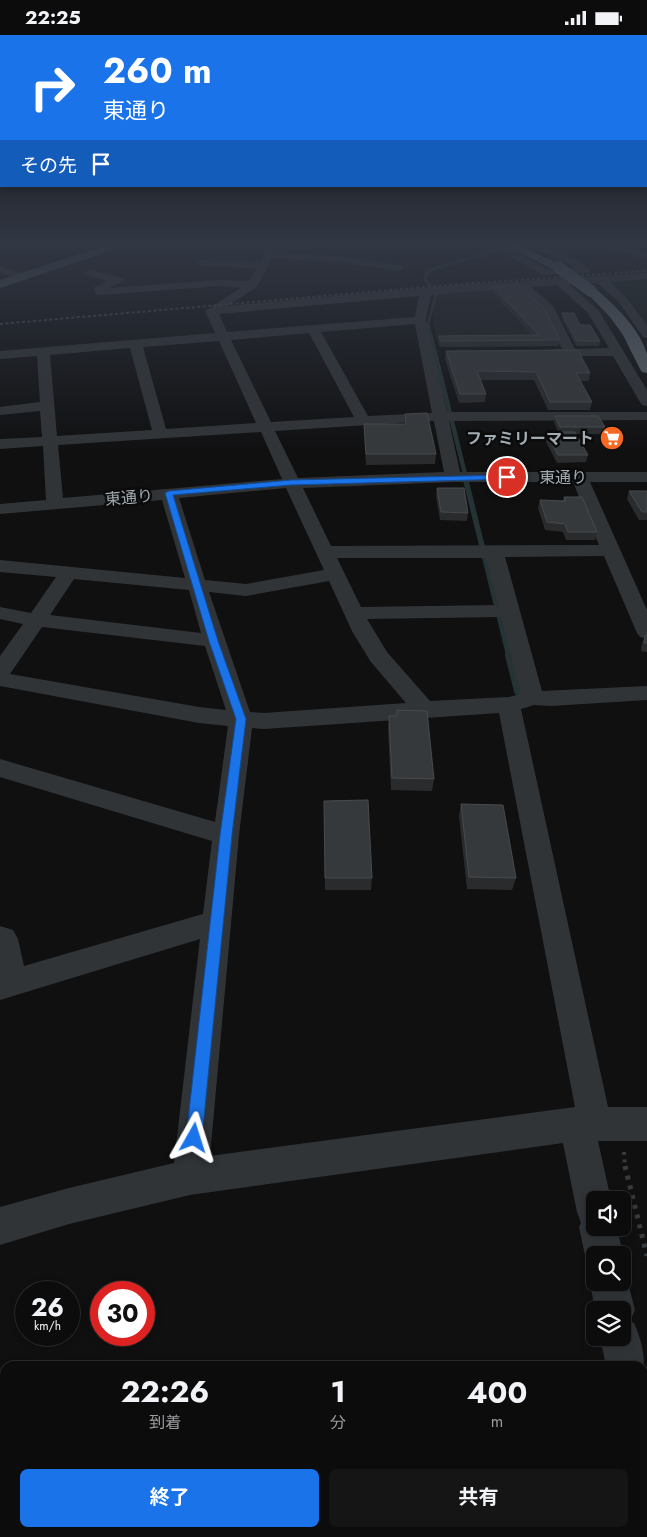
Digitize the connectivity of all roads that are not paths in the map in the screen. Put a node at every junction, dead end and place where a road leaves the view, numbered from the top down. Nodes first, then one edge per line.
1 (212, 311) edge
2 (422, 311) edge
3 (550, 311) edge
4 (592, 311) edge
5 (611, 311) edge
6 (631, 311) edge
7 (420, 320) junction
8 (313, 329) junction
9 (647, 334) edge
10 (223, 337) junction
11 (136, 345) junction
12 (43, 352) junction
13 (570, 352) junction
14 (618, 352) junction
15 (425, 353) junction
16 (444, 353) edge
17 (532, 353) edge
18 (0, 355) edge
19 (647, 369) edge
20 (647, 402) edge
21 (46, 406) junction
22 (0, 411) edge
23 (647, 416) edge
24 (439, 417) junction
25 (362, 421) junction
26 (266, 427) junction
27 (160, 433) junction
28 (50, 440) junction
29 (0, 444) edge
30 (453, 477) junction
31 (579, 477) junction
32 (647, 477) edge
33 (291, 483) junction
34 (169, 493) junction
35 (55, 504) junction
36 (0, 509) edge
37 (610, 549) junction
38 (325, 551) junction
39 (494, 552) junction
40 (0, 566) edge
41 (68, 574) junction
42 (334, 574) junction
43 (198, 586) junction
44 (510, 611) junction
45 (0, 613) edge
46 (352, 613) junction
47 (37, 619) junction
48 (647, 633) edge
49 (214, 641) junction
50 (0, 672) edge
51 (0, 679) edge
52 (647, 693) edge
53 (521, 701) junction
54 (424, 709) junction
55 (241, 719) junction
56 (0, 768) edge
57 (226, 835) junction
58 (217, 922) junction
59 (0, 938) edge
60 (6, 984) edge
61 (647, 1123) edge
62 (586, 1124) junction
63 (190, 1177) junction
64 (593, 1191) edge
65 (0, 1226) edge
66 (622, 1346) edge
67 (625, 1361) edge

1 - 10 street
2 - 7 street
3 - 13 street
4 - 14 street
5 - 19 highway, bridge
6 - 9 street
7 - 8 street
7 - 15 street
8 - 10 street
8 - 25 street
10 - 11 street
10 - 26 street
11 - 12 street
11 - 27 street
12 - 18 street
12 - 21 street
13 - 14 street
13 - 17 street
14 - 20 street
15 - 16 street
15 - 24 street
21 - 22 street
21 - 28 street
23 - 24 street
24 - 25 street
24 - 30 street
25 - 26 street
26 - 27 street
26 - 33 street
27 - 28 street
28 - 29 street
28 - 35 street
30 - 31 street, 東通り
30 - 33 street, 東通り
31 - 32 street, 東通り
31 - 37 street
33 - 34 street, 東通り
33 - 38 street
34 - 35 street, 東通り
34 - 43 street
35 - 36 street, 東通り
37 - 39 street
37 - 48 street
38 - 39 street
38 - 42 street
39 - 44 street
40 - 41 street
41 - 43 street
41 - 47 street
42 - 43 street
42 - 46 street
43 - 49 street
44 - 46 street
44 - 53 street
45 - 47 street
46 - 54 street
47 - 49 street
47 - 50 street
49 - 55 street
51 - 55 street
52 - 53 street
53 - 54 street
53 - 62 street
54 - 55 street
55 - 57 street
56 - 57 street
57 - 58 street
58 - 60 street
58 - 63 street
59 - 60 street
61 - 62 street
62 - 63 street
62 - 64 street
63 - 65 street
66 - 67 street

